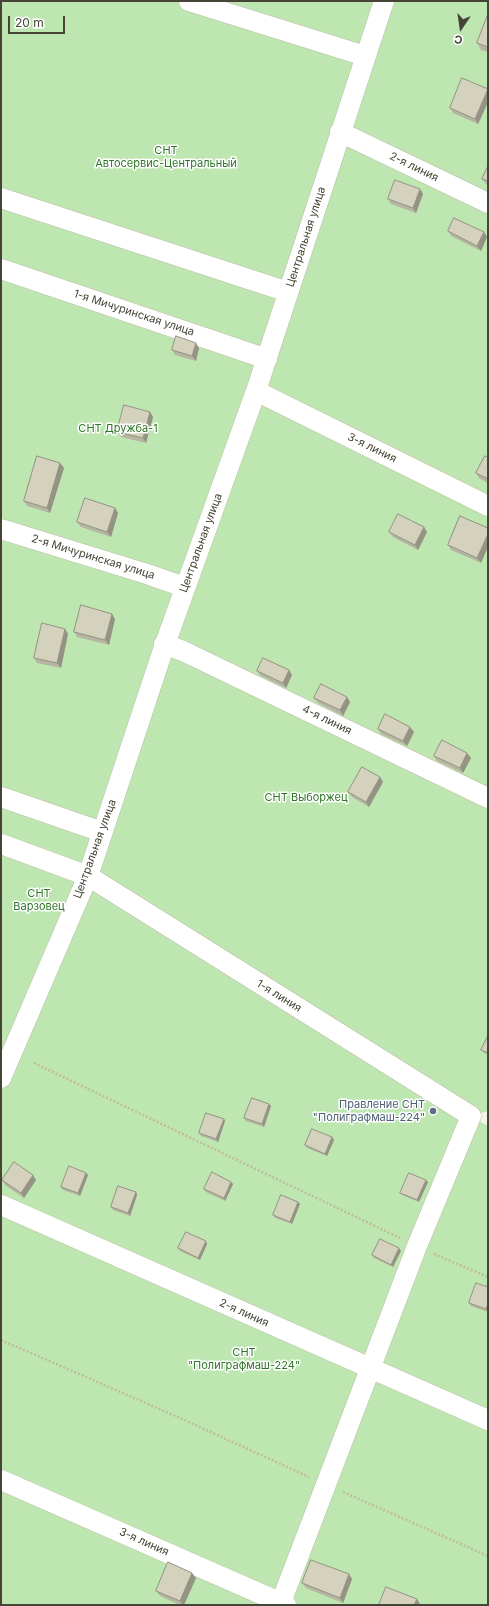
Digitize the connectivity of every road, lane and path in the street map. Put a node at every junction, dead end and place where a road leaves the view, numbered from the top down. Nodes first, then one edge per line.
1 (189, 1) edge
2 (384, 1) edge
3 (365, 56) junction
4 (340, 132) junction
5 (1, 198) edge
6 (488, 203) edge
7 (1, 270) edge
8 (288, 292) junction
9 (266, 359) junction
10 (256, 391) junction
11 (488, 506) edge
12 (1, 529) edge
13 (184, 587) junction
14 (164, 644) junction
15 (1, 797) edge
16 (488, 798) edge
17 (102, 832) junction
18 (1, 844) edge
19 (88, 876) junction
20 (34, 1063) dead end
21 (1, 1078) edge
22 (479, 1114) edge
23 (1, 1205) edge
24 (417, 1246) junction
25 (488, 1278) edge
26 (1, 1340) edge
27 (371, 1369) junction
28 (488, 1420) edge
29 (1, 1480) edge
30 (326, 1485) junction
31 (488, 1556) edge
32 (283, 1604) edge

1 - 3 street
2 - 3 street, Центральная улица
3 - 4 street, Центральная улица
4 - 6 street, 2-я линия
4 - 8 street, Центральная улица
5 - 8 street
7 - 9 street, 1-я Мичуринская улица
8 - 9 street, Центральная улица
9 - 10 street, Центральная улица
10 - 11 street, 3-я линия
10 - 13 street, Центральная улица
12 - 13 street, 2-я Мичуринская улица
13 - 14 street, Центральная улица
14 - 16 street, 4-я линия
14 - 17 street, Центральная улица
15 - 17 street
17 - 19 street, Центральная улица
18 - 19 street, 1-я линия
19 - 21 street, Центральная улица
19 - 22 street, 1-я линия
20 - 24 path
22 - 24 street
23 - 27 street, 2-я линия
24 - 25 path
24 - 27 street
26 - 30 path
27 - 28 street, 2-я линия
27 - 30 street
29 - 32 street, 3-я линия
30 - 31 path
30 - 32 street

